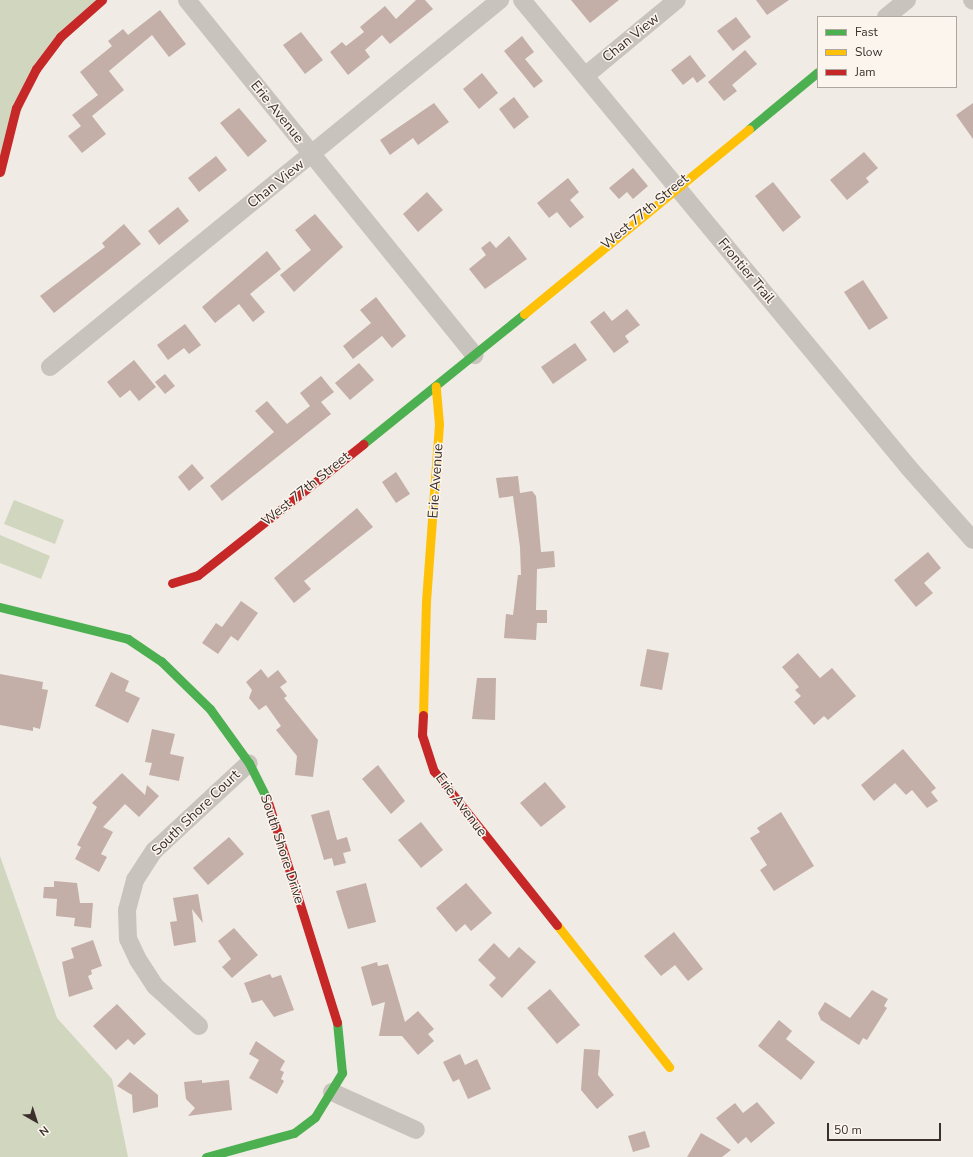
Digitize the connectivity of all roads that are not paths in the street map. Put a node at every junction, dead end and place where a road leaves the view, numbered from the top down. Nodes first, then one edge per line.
1 (102, 0) edge
2 (187, 0) edge
3 (500, 0) edge
4 (522, 0) edge
5 (677, 0) edge
6 (908, 0) edge
7 (887, 16) edge
8 (817, 73) edge
9 (585, 76) junction
10 (312, 155) junction
11 (0, 172) edge
12 (675, 186) junction
13 (474, 355) junction
14 (50, 367) dead end
15 (436, 386) junction
16 (973, 540) edge
17 (172, 583) dead end
18 (0, 607) edge
19 (249, 763) junction
20 (198, 1026) dead end
21 (669, 1067) dead end
22 (332, 1092) junction
23 (416, 1130) dead end
24 (206, 1157) edge

1 - 11 street
2 - 10 street, Erie Avenue
3 - 10 street, Chan View
4 - 9 street, Frontier Trail
5 - 9 street, Chan View
6 - 7 street
8 - 12 street, West 77th Street
9 - 12 street, Frontier Trail
10 - 13 street, Erie Avenue
10 - 14 street, Chan View
12 - 13 street, West 77th Street
12 - 16 street, Frontier Trail
13 - 15 street, West 77th Street
15 - 17 street, West 77th Street
15 - 21 street, Erie Avenue
18 - 19 street, South Shore Drive
19 - 20 street, South Shore Court
19 - 22 street, South Shore Drive
22 - 23 street
22 - 24 street, South Shore Drive

